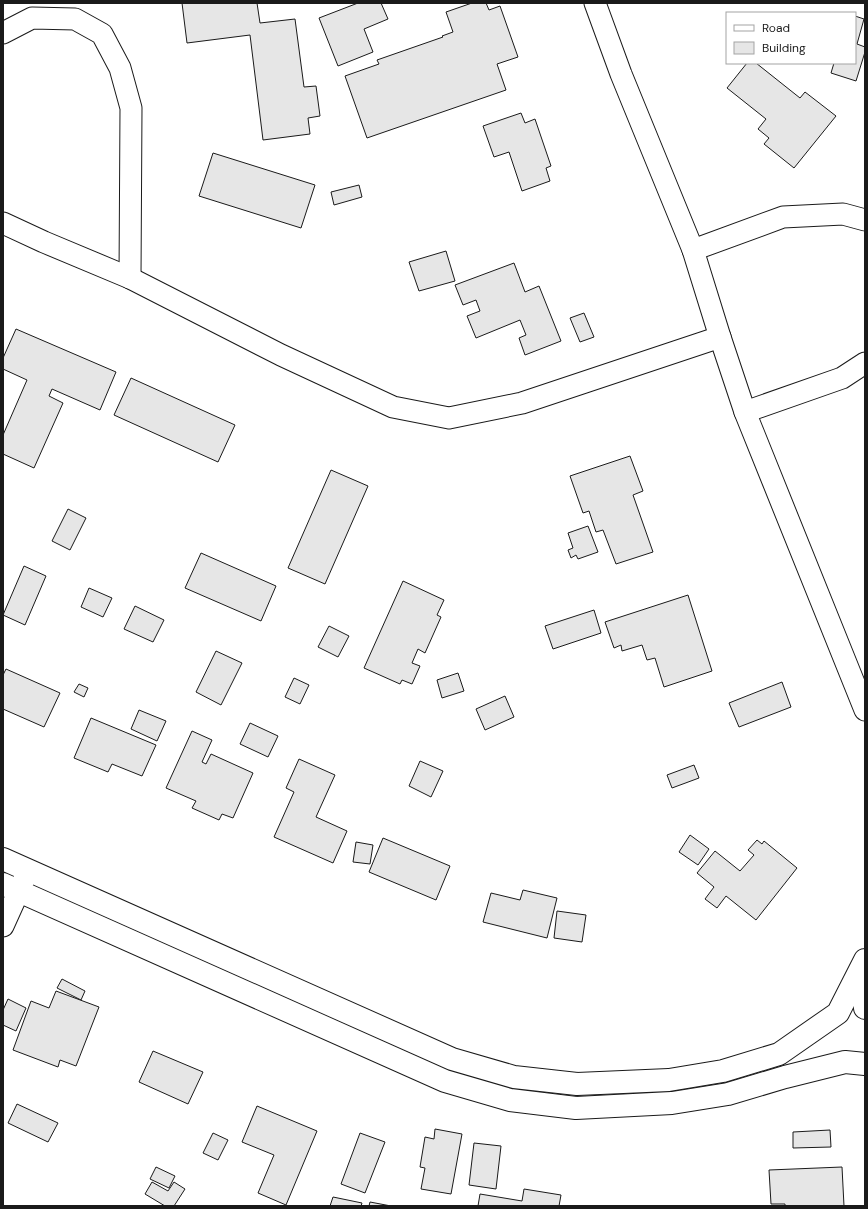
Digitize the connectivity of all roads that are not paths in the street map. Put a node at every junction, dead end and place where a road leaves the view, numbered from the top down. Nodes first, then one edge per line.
1 (595, 3) edge
2 (3, 33) edge
3 (865, 220) edge
4 (3, 223) edge
5 (693, 250) junction
6 (130, 278) junction
7 (720, 337) junction
8 (865, 363) edge
9 (745, 412) junction
10 (865, 710) edge
11 (3, 859) edge
12 (28, 870) junction
13 (11, 888) edge
14 (3, 926) edge
15 (865, 960) edge
16 (865, 968) edge
17 (865, 1008) edge
18 (865, 1064) edge

1 - 5 street
2 - 6 street
3 - 5 street
4 - 6 street
5 - 7 street
6 - 7 street
7 - 9 street
8 - 9 street
9 - 10 street
11 - 12 highway
12 - 13 street
12 - 15 highway
13 - 14 street
13 - 18 highway
16 - 17 highway

